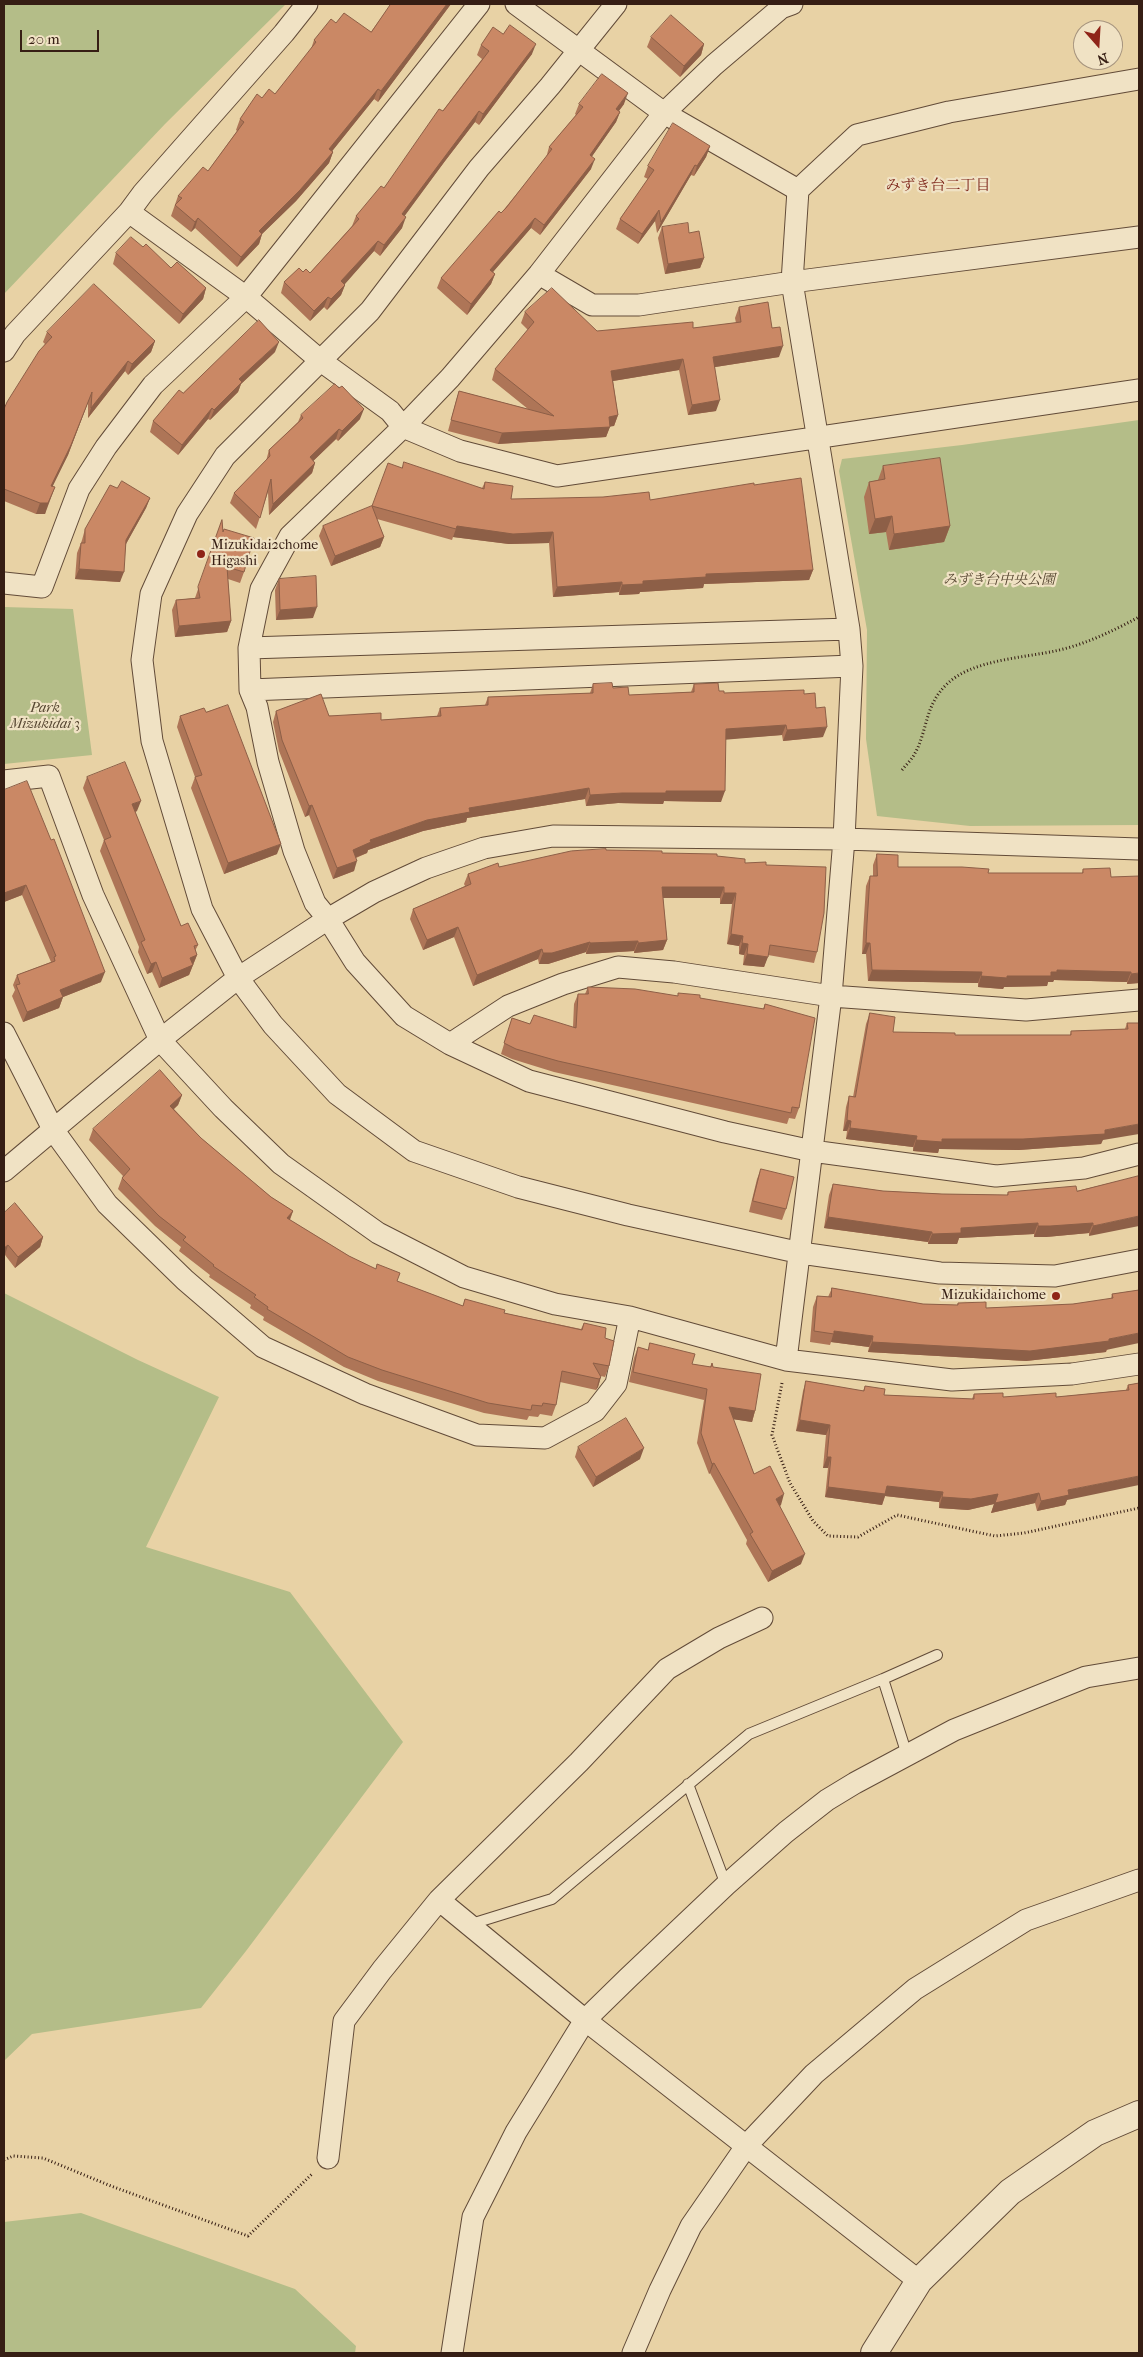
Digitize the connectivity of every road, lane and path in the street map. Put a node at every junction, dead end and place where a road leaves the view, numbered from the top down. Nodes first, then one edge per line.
1 (306, 4) edge
2 (479, 4) edge
3 (516, 4) edge
4 (616, 4) edge
5 (792, 4) edge
6 (580, 48) junction
7 (1139, 79) edge
8 (664, 113) junction
9 (798, 190) junction
10 (129, 212) junction
11 (1139, 237) edge
12 (539, 274) junction
13 (792, 282) junction
14 (246, 297) junction
15 (4, 352) edge
16 (321, 361) junction
17 (1139, 390) edge
18 (403, 427) junction
19 (816, 437) junction
20 (4, 583) edge
21 (1139, 617) edge
22 (848, 629) junction
23 (249, 648) junction
24 (852, 666) junction
25 (250, 690) junction
26 (902, 770) dead end
27 (4, 781) edge
28 (844, 839) junction
29 (1139, 849) edge
30 (328, 918) junction
31 (238, 978) junction
32 (831, 996) junction
33 (1139, 1000) edge
34 (4, 1033) edge
35 (160, 1040) junction
36 (450, 1044) junction
37 (54, 1130) junction
38 (812, 1151) junction
39 (1139, 1154) edge
40 (4, 1171) edge
41 (801, 1253) junction
42 (1139, 1260) edge
43 (630, 1317) junction
44 (786, 1360) junction
45 (1139, 1364) edge
46 (1139, 1508) edge
47 (762, 1618) dead end
48 (937, 1655) dead end
49 (1139, 1668) edge
50 (883, 1679) junction
51 (907, 1754) junction
52 (688, 1784) junction
53 (1139, 1880) edge
54 (726, 1885) junction
55 (439, 1900) junction
56 (468, 1924) junction
57 (585, 2020) junction
58 (1139, 2114) edge
59 (746, 2145) junction
60 (328, 2158) joint
61 (4, 2160) edge
62 (919, 2281) junction
63 (452, 2353) edge
64 (633, 2353) edge
65 (874, 2353) edge

1 - 10 street
2 - 14 street
3 - 6 street
4 - 6 street
5 - 8 street
6 - 8 street
6 - 16 street
7 - 9 street
8 - 9 street
8 - 12 street
9 - 13 street
10 - 14 street
10 - 15 street
11 - 13 street
12 - 13 street
12 - 18 street
13 - 19 street
14 - 16 street
14 - 20 street
16 - 18 street
16 - 31 street
17 - 19 street
18 - 19 street
18 - 23 street
19 - 22 street
21 - 26 path
22 - 23 street
22 - 24 street
23 - 25 street
24 - 25 street
24 - 28 street
25 - 30 street
27 - 35 street
28 - 29 street
28 - 30 street
28 - 32 street
30 - 31 street
30 - 36 street
31 - 35 street
31 - 41 street
32 - 33 street
32 - 36 street
32 - 38 street
34 - 37 street
35 - 37 street
35 - 43 street
36 - 38 street
37 - 40 street
37 - 43 street
38 - 39 street
38 - 41 street
41 - 42 street
41 - 44 street
43 - 44 street
44 - 45 street
44 - 46 path
47 - 55 street
48 - 50 lane
49 - 51 street
50 - 51 lane
50 - 52 lane
51 - 54 street
52 - 54 lane
52 - 56 lane
53 - 59 street
54 - 57 street
55 - 56 street
55 - 60 street
56 - 57 street
57 - 59 street
57 - 63 street
58 - 62 street
59 - 62 street
59 - 64 street
60 - 61 path
62 - 65 street

